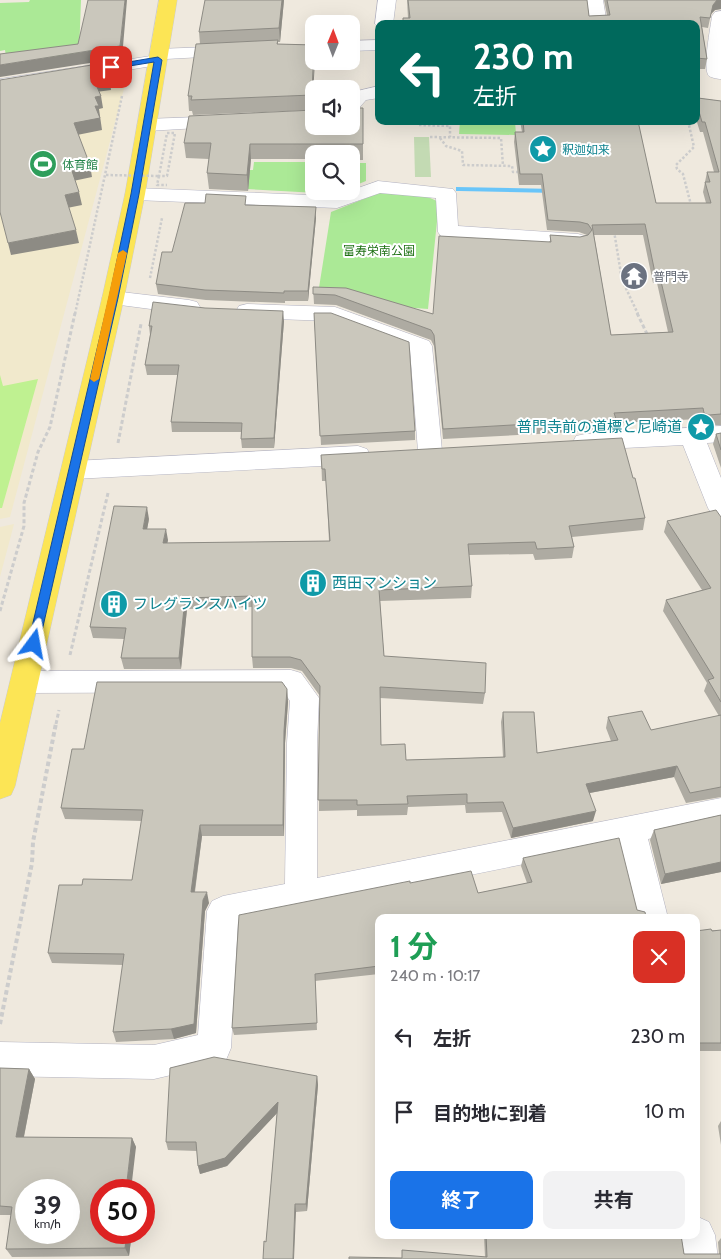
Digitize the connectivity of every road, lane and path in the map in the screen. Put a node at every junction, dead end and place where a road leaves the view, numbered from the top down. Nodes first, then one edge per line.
1 (168, 0) edge
2 (387, 0) edge
3 (594, 0) edge
4 (719, 0) edge
5 (721, 15) edge
6 (384, 20) edge
7 (597, 20) edge
8 (375, 44) edge
9 (360, 45) edge
10 (255, 50) edge
11 (700, 53) edge
12 (716, 53) junction
13 (159, 57) junction
14 (129, 64) junction
15 (721, 74) edge
16 (0, 85) edge
17 (375, 89) edge
18 (360, 96) edge
19 (244, 122) edge
20 (147, 124) junction
21 (174, 125) junction
22 (419, 125) dead end
23 (689, 125) edge
24 (430, 137) dead end
25 (450, 137) junction
26 (440, 138) junction
27 (503, 166) junction
28 (522, 172) edge
29 (106, 175) dead end
30 (166, 190) junction
31 (135, 194) junction
32 (691, 205) edge
33 (613, 228) edge
34 (578, 240) edge
35 (113, 298) junction
36 (145, 302) junction
37 (649, 338) edge
38 (721, 434) edge
39 (692, 435) junction
40 (565, 443) edge
41 (429, 451) edge
42 (380, 454) edge
43 (114, 467) junction
44 (74, 470) junction
45 (721, 508) edge
46 (0, 611) edge
47 (25, 682) junction
48 (64, 682) junction
49 (5, 747) edge
50 (0, 786) edge
51 (721, 812) edge
52 (630, 829) junction
53 (302, 895) junction
54 (651, 914) edge
55 (0, 1024) edge
56 (0, 1059) edge
57 (696, 1239) edge
58 (699, 1259) edge

1 - 13 main road
2 - 6 street
3 - 7 street
4 - 5 street
5 - 12 street
8 - 9 street
10 - 13 street
11 - 12 street
12 - 15 street
13 - 14 street
13 - 20 main road
14 - 16 street
14 - 46 path
17 - 18 street
19 - 21 street
20 - 21 street
20 - 31 main road
21 - 30 path
22 - 25 path
23 - 32 path
24 - 26 path
25 - 26 path
25 - 27 path
26 - 27 path
27 - 28 path
29 - 30 path, bridge
30 - 31 street
30 - 34 street
30 - 36 path
31 - 35 main road
33 - 37 path
35 - 36 street
35 - 44 main road
36 - 41 street
36 - 43 path
38 - 39 street
39 - 40 street
39 - 45 street
42 - 43 street
43 - 44 street
43 - 48 path
44 - 47 main road
47 - 48 street
47 - 49 main road
48 - 53 street
48 - 55 path
49 - 50 main road
51 - 52 street
52 - 53 street
52 - 54 street
53 - 56 street
57 - 58 street

